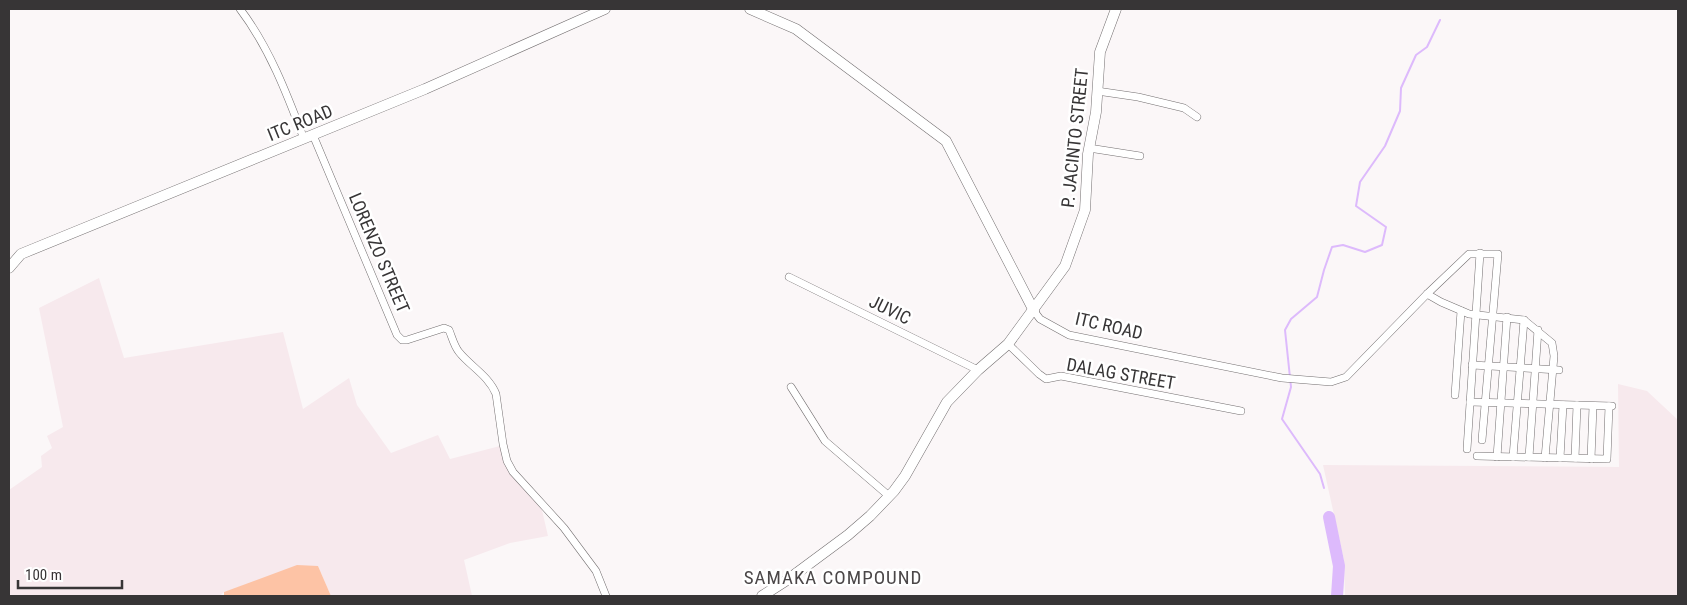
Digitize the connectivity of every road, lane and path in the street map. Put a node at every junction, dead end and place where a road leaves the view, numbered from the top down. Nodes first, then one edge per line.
1 (240, 9) edge
2 (604, 9) edge
3 (750, 9) edge
4 (1116, 9) edge
5 (1097, 91) junction
6 (1197, 116) dead end
7 (309, 137) junction
8 (1089, 148) junction
9 (1140, 156) dead end
10 (1480, 253) junction
11 (9, 268) edge
12 (789, 277) dead end
13 (1427, 294) junction
14 (1034, 311) junction
15 (1461, 311) junction
16 (1476, 314) junction
17 (1492, 316) junction
18 (1507, 317) junction
19 (1524, 320) junction
20 (1538, 330) junction
21 (1008, 344) junction
22 (1472, 365) junction
23 (1488, 366) junction
24 (1503, 367) junction
25 (1520, 368) junction
26 (1535, 369) junction
27 (978, 370) junction
28 (1556, 370) junction
29 (791, 387) dead end
30 (1455, 395) dead end
31 (1470, 402) junction
32 (1485, 403) junction
33 (1501, 403) junction
34 (1517, 404) junction
35 (1533, 404) junction
36 (1549, 404) junction
37 (1563, 405) junction
38 (1577, 405) junction
39 (1593, 406) junction
40 (1241, 411) dead end
41 (1482, 440) dead end
42 (1467, 449) dead end
43 (1477, 456) dead end
44 (1497, 457) junction
45 (1513, 457) junction
46 (1529, 457) junction
47 (1545, 458) junction
48 (1560, 458) junction
49 (1575, 458) junction
50 (1591, 458) junction
51 (889, 496) junction
52 (606, 596) edge
53 (762, 596) edge

1 - 7 street, LORENZO STREET
2 - 7 street, ITC ROAD
3 - 14 street, ITC ROAD
4 - 5 street, P. JACINTO STREET
5 - 6 street
5 - 8 street, P. JACINTO STREET
7 - 11 street, ITC ROAD
7 - 52 street, LORENZO STREET
8 - 9 street
8 - 14 street, P. JACINTO STREET
10 - 13 street, ITC ROAD
10 - 16 street
10 - 17 street, ITC ROAD
12 - 27 street, JUVIC
13 - 14 street, ITC ROAD
13 - 15 street
14 - 21 street, P. JACINTO STREET
15 - 16 street
15 - 30 street
16 - 17 street
16 - 22 street
17 - 18 street
17 - 23 street
18 - 19 street
18 - 24 street
19 - 20 street
19 - 25 street
20 - 26 street
20 - 28 street
21 - 27 street, P. JACINTO STREET
21 - 40 street, DALAG STREET
22 - 23 street
22 - 31 street
23 - 24 street
23 - 32 street
24 - 25 street
24 - 33 street
25 - 26 street
25 - 34 street
26 - 28 street
26 - 35 street
27 - 51 street, P. JACINTO STREET
28 - 36 street
29 - 51 street
31 - 32 street
31 - 42 street
32 - 33 street
32 - 41 street
33 - 34 street
33 - 44 street
34 - 35 street
34 - 45 street
35 - 36 street
35 - 46 street
36 - 37 street
36 - 47 street
37 - 38 street
37 - 48 street
38 - 39 street
38 - 49 street
39 - 50 street
39 - 50 street
43 - 44 street
44 - 45 street
45 - 46 street
46 - 47 street
47 - 48 street
48 - 49 street
49 - 50 street
51 - 53 street, P. JACINTO STREET

